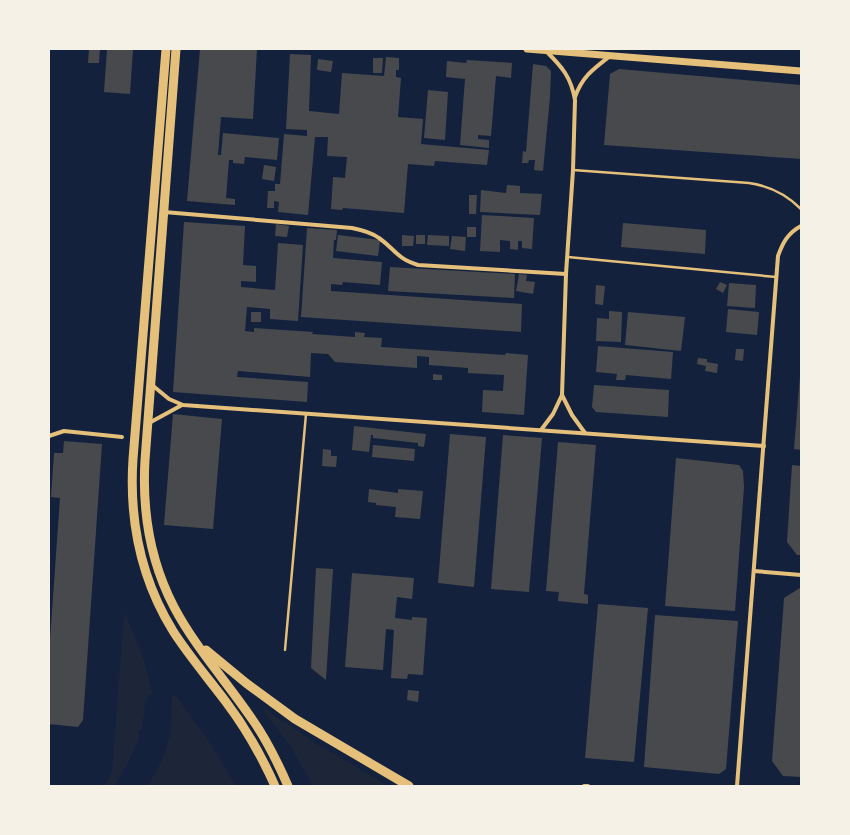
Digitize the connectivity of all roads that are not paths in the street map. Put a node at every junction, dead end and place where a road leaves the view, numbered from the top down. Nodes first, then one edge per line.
1 (166, 49) edge
2 (176, 49) edge
3 (527, 49) edge
4 (545, 50) junction
5 (610, 55) junction
6 (801, 71) edge
7 (575, 100) junction
8 (573, 170) junction
9 (801, 209) edge
10 (164, 212) junction
11 (801, 226) edge
12 (568, 256) junction
13 (566, 274) junction
14 (776, 277) junction
15 (151, 384) junction
16 (562, 395) junction
17 (183, 405) junction
18 (306, 414) junction
19 (148, 424) junction
20 (541, 430) junction
21 (585, 433) junction
22 (49, 436) edge
23 (122, 437) dead end
24 (764, 446) junction
25 (754, 571) junction
26 (801, 575) edge
27 (194, 640) junction
28 (285, 650) dead end
29 (275, 786) edge
30 (288, 786) edge
31 (409, 786) edge
32 (584, 786) edge
33 (588, 786) edge
34 (737, 786) edge

1 - 29 main road
2 - 10 main road
3 - 4 street
4 - 5 street
4 - 7 street
5 - 6 street
5 - 7 street
7 - 8 street
8 - 9 lane
8 - 12 street
10 - 13 street
10 - 15 main road
11 - 14 street
12 - 13 street
12 - 14 lane
13 - 16 street
14 - 24 street
15 - 17 street
15 - 19 main road
16 - 20 street
16 - 21 street
17 - 18 street
17 - 19 street
18 - 20 street
18 - 28 lane
19 - 27 main road
20 - 21 street
21 - 24 street
22 - 23 street
24 - 25 street
25 - 26 street
25 - 34 street
27 - 30 main road
27 - 31 main road
32 - 33 street

